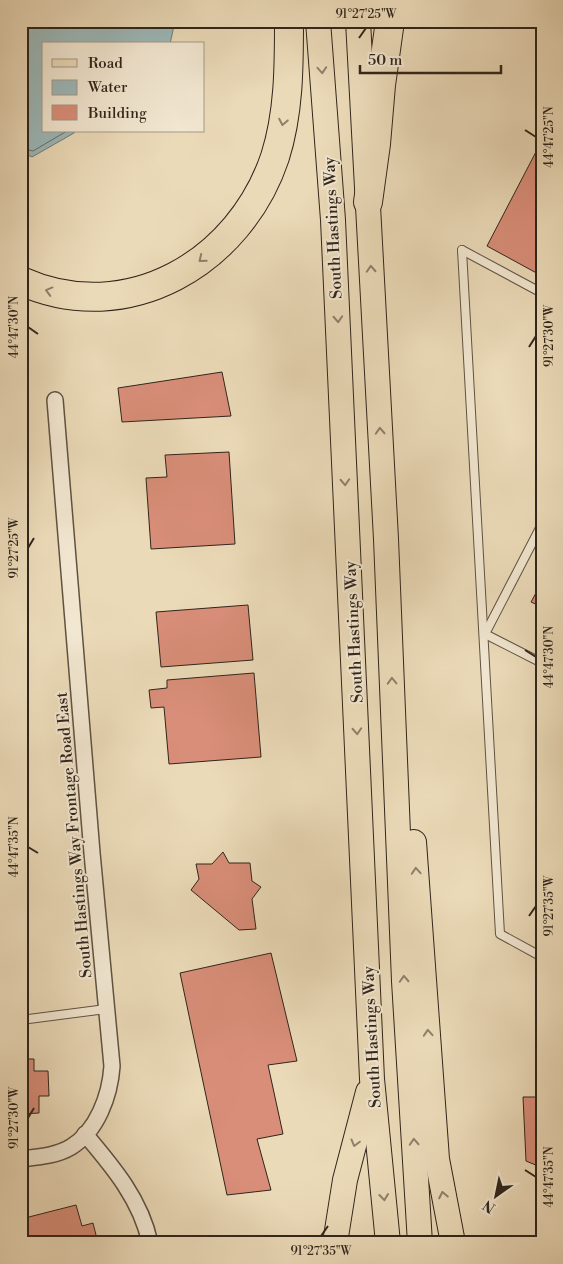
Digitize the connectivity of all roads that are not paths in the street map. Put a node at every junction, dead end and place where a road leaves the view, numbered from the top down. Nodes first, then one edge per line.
1 (289, 21) edge
2 (318, 21) edge
3 (358, 21) edge
4 (390, 21) edge
5 (368, 202) junction
6 (21, 281) edge
7 (542, 294) edge
8 (55, 400) dead end
9 (542, 524) edge
10 (485, 634) junction
11 (542, 663) edge
12 (395, 764) junction
13 (542, 957) edge
14 (106, 1009) junction
15 (21, 1020) edge
16 (372, 1079) junction
17 (85, 1134) junction
18 (21, 1159) edge
19 (150, 1243) edge
20 (335, 1243) edge
21 (388, 1243) edge
22 (420, 1243) edge
23 (453, 1243) edge

1 -> 6 highway
2 -> 16 main road, South Hastings Way
3 - 5 main road
4 - 5 highway
12 -> 5 main road
7 - 10 lane
8 - 14 street, South Hastings Way Frontage Road East
9 - 10 lane
10 - 11 lane
10 - 13 lane
22 -> 12 main road
23 -> 12 main road
14 - 15 lane
14 - 17 street, South Hastings Way Frontage Road East
16 -> 20 main road
16 -> 21 main road, South Hastings Way
17 - 18 street, South Hastings Way Frontage Road East
17 - 19 street

